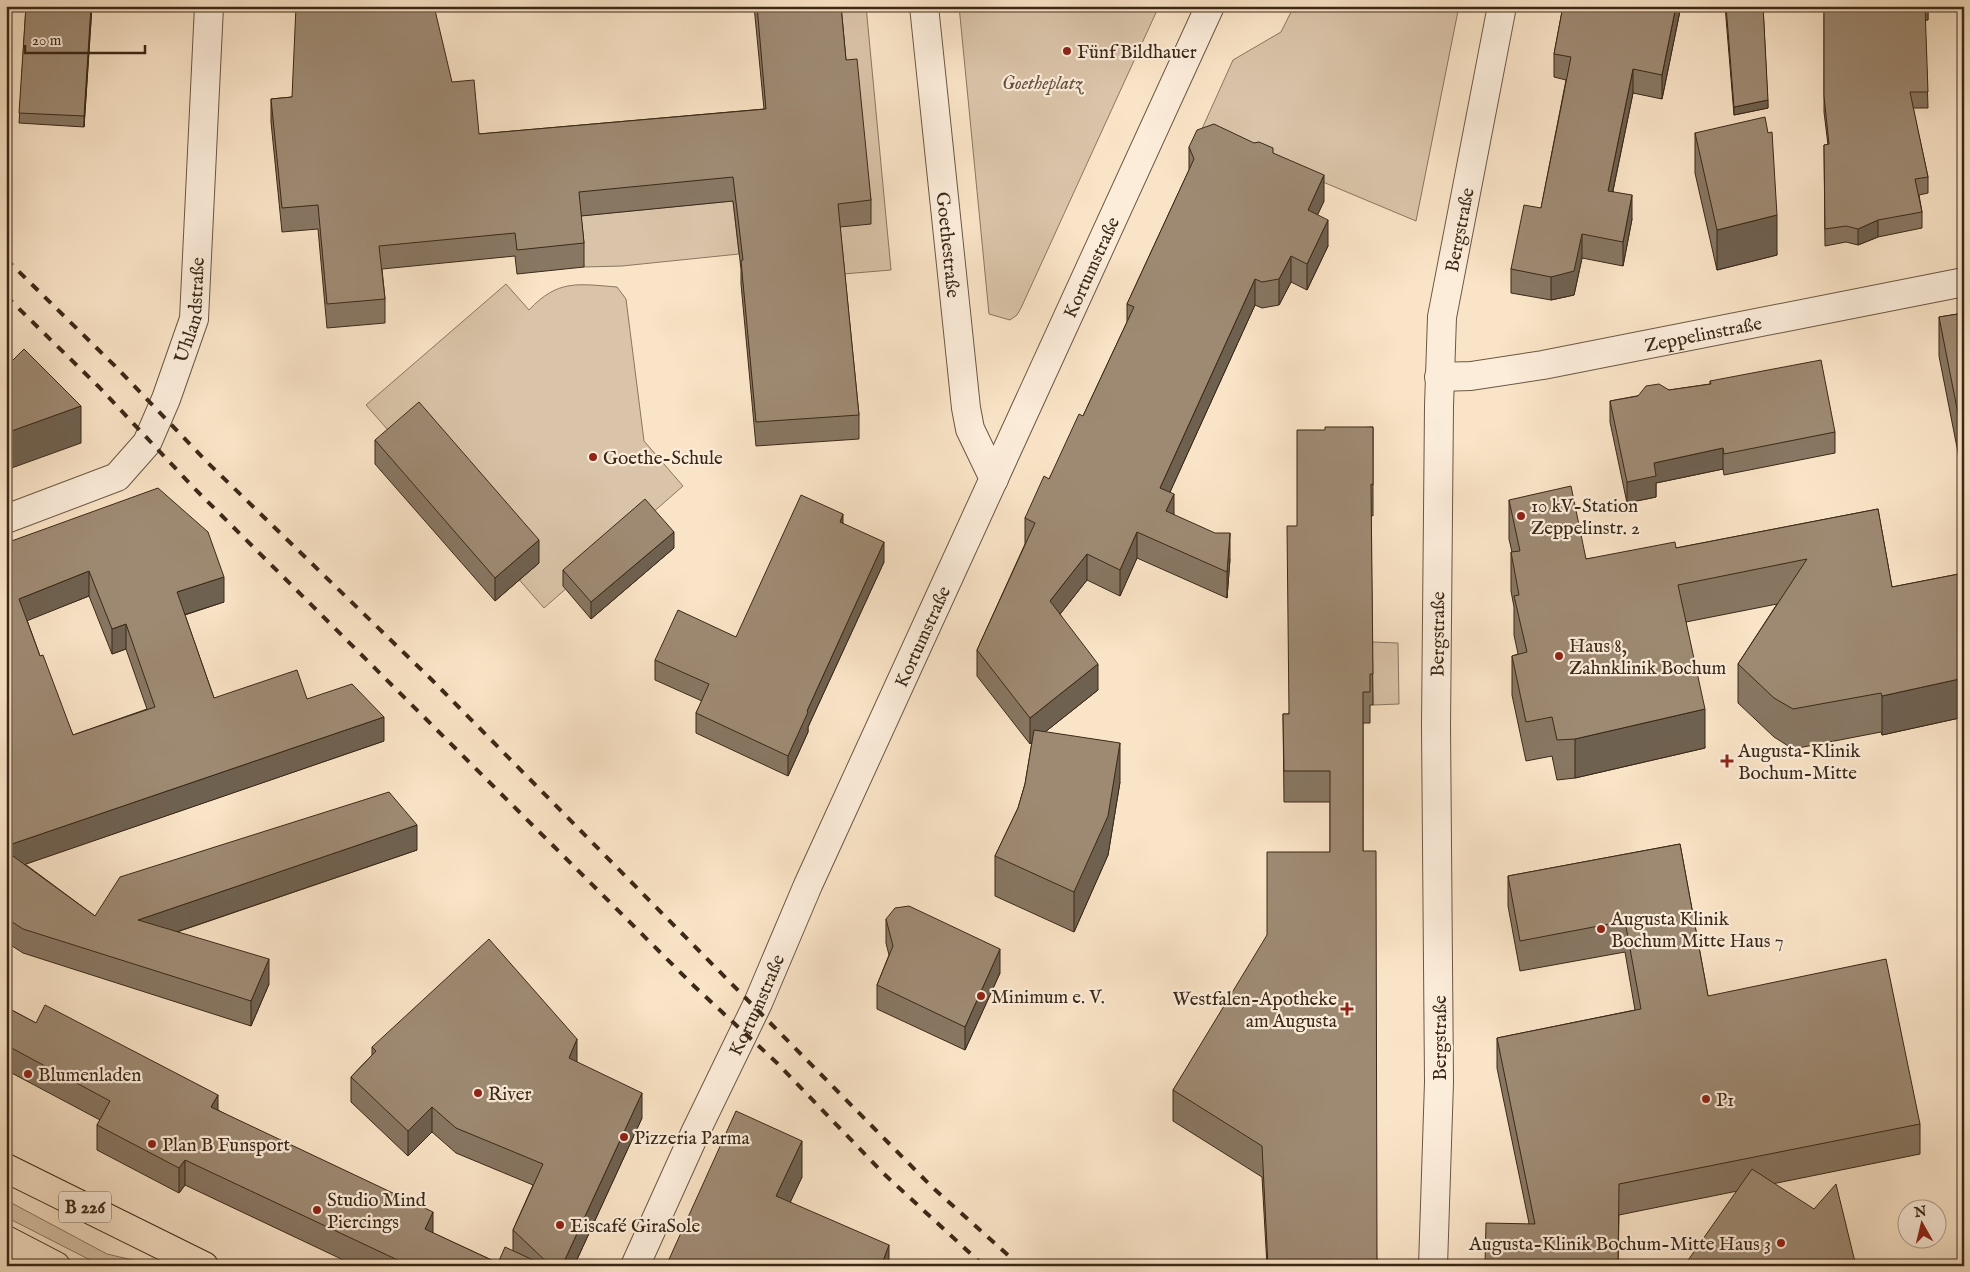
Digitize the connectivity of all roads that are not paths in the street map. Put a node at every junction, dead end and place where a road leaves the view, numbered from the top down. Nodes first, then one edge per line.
1 (209, 6) edge
2 (924, 6) edge
3 (1210, 6) edge
4 (1502, 6) edge
5 (1964, 282) edge
6 (1440, 377) junction
7 (994, 479) junction
8 (6, 519) edge
9 (6, 1168) edge
10 (6, 1240) edge
11 (56, 1266) edge
12 (204, 1266) edge
13 (636, 1266) edge
14 (1433, 1266) edge

1 - 8 street, Uhlandstraße
2 - 7 street, Goethestraße
3 - 7 street, Kortumstraße
4 - 6 street, Bergstraße
5 - 6 street, Zeppelinstraße
6 - 14 street, Bergstraße
7 - 13 street, Kortumstraße
9 - 12 main road, B 226
10 - 11 main road

